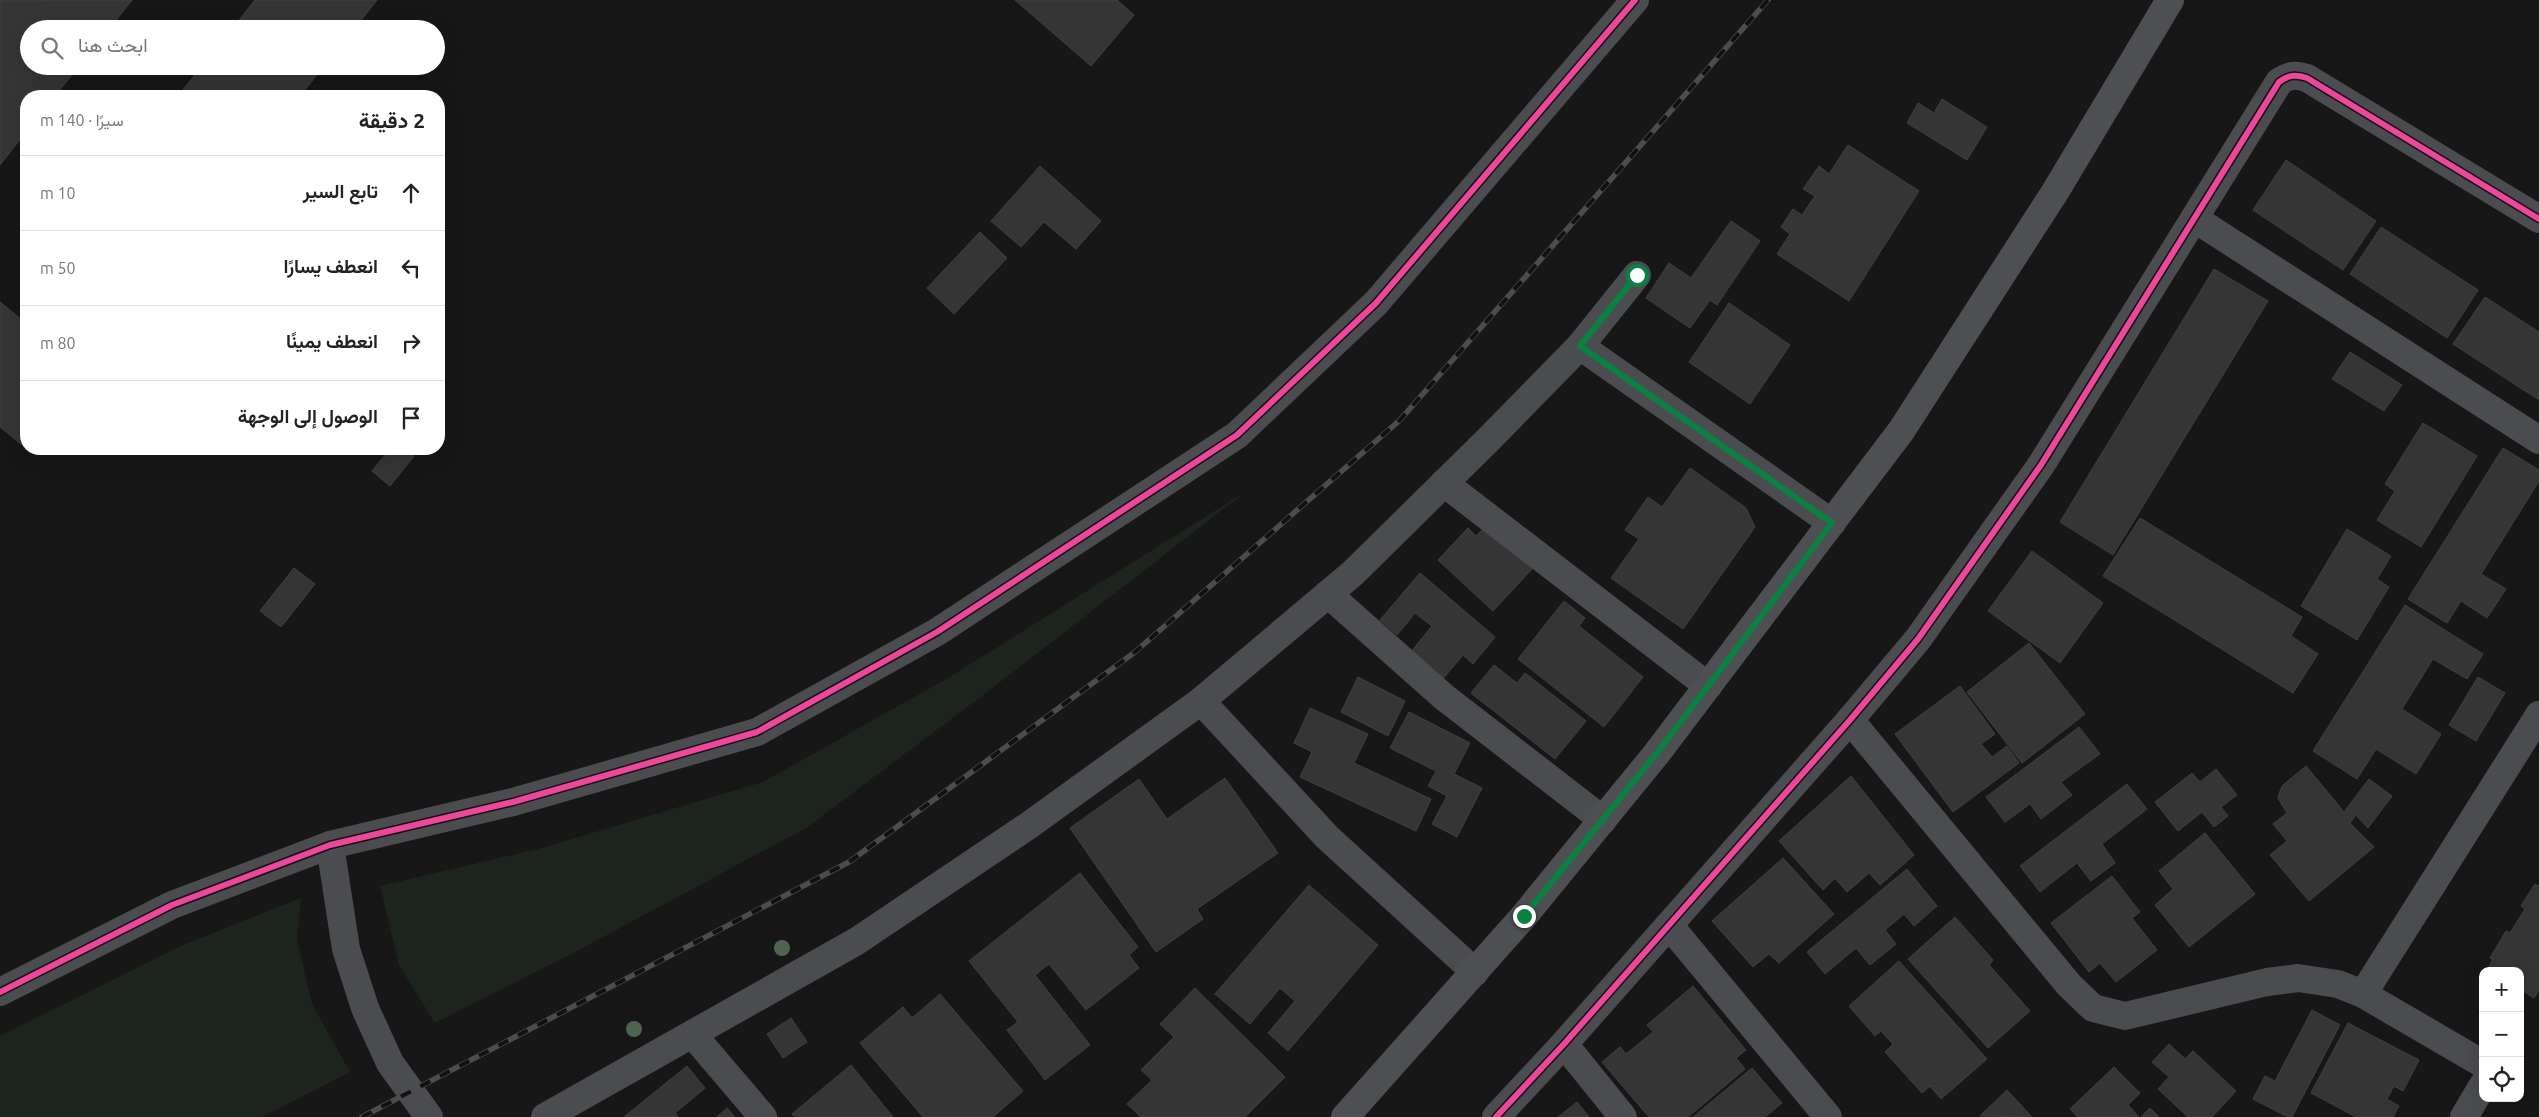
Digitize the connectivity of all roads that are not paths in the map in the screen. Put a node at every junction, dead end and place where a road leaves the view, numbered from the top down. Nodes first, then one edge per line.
1 (1635, 0) edge
2 (2170, 0) edge
3 (2539, 218) edge
4 (2194, 219) junction
5 (1637, 275) dead end
6 (1580, 346) junction
7 (2539, 440) edge
8 (1444, 483) junction
9 (1832, 523) junction
10 (1328, 594) junction
11 (1708, 686) junction
12 (1201, 701) junction
13 (2539, 715) edge
14 (1850, 720) junction
15 (1603, 820) junction
16 (330, 846) junction
17 (1669, 925) junction
18 (1475, 972) junction
19 (0, 992) edge
20 (2363, 994) junction
21 (693, 1035) junction
22 (1564, 1044) junction
23 (2479, 1062) edge
24 (2479, 1092) edge
25 (429, 1117) edge
26 (545, 1117) edge
27 (763, 1117) edge
28 (1345, 1117) edge
29 (1496, 1117) edge
30 (1623, 1117) edge
31 (1828, 1117) edge
32 (2464, 1117) edge

1 - 16 street
2 - 9 main road
3 - 4 street
4 - 7 street
4 - 14 street
5 - 6 street
6 - 8 street
6 - 9 street
8 - 10 street
8 - 11 street
9 - 11 main road
10 - 12 street
10 - 15 street
11 - 15 main road
12 - 18 street
12 - 21 street
13 - 20 street
14 - 17 street
14 - 20 street
15 - 18 main road
16 - 19 street
16 - 25 street
17 - 22 street
17 - 31 street
18 - 28 main road
20 - 23 street
21 - 26 street
21 - 27 street
22 - 29 street
22 - 30 street
24 - 32 street

